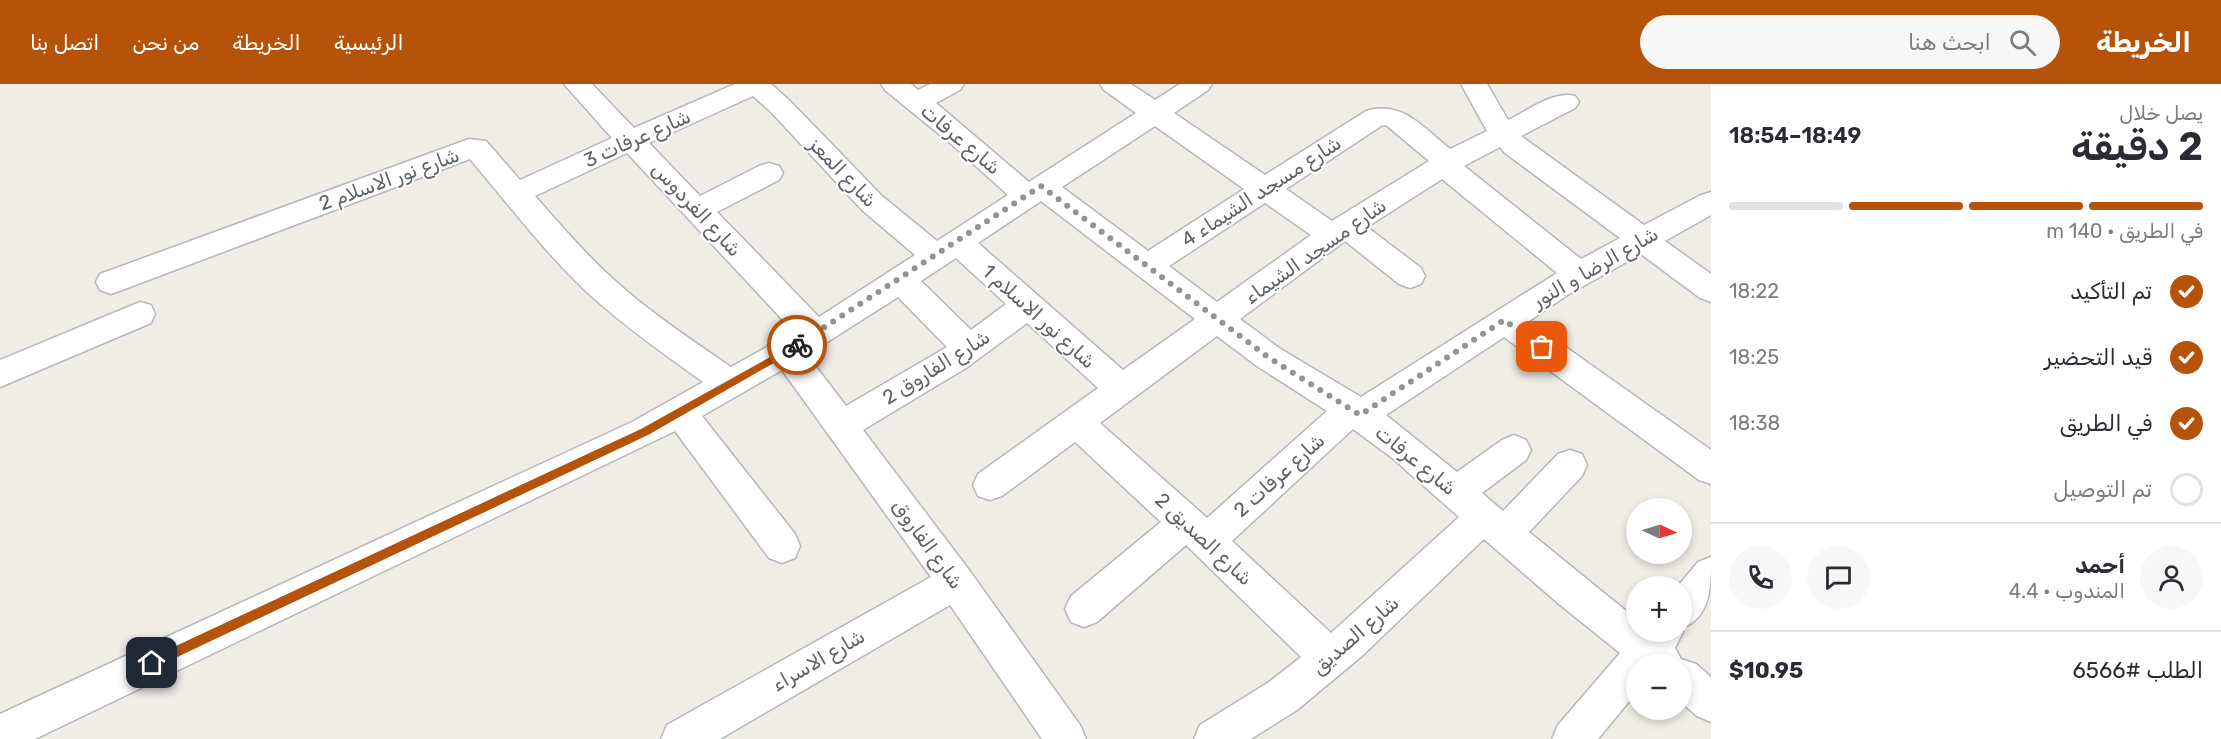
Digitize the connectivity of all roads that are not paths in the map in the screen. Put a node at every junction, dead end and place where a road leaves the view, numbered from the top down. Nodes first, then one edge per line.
1 (578, 84) edge
2 (756, 84) edge
3 (894, 84) edge
4 (951, 84) edge
5 (1113, 84) edge
6 (1199, 84) edge
7 (1474, 84) edge
8 (916, 102) junction
9 (1566, 102) dead end
10 (1154, 113) junction
11 (1502, 134) junction
12 (631, 140) junction
13 (1446, 163) junction
14 (769, 173) dead end
15 (1266, 188) junction
16 (1034, 191) junction
17 (517, 193) junction
18 (1711, 202) edge
19 (697, 210) junction
20 (1339, 231) junction
21 (1642, 240) junction
22 (946, 249) junction
23 (1147, 266) junction
24 (1579, 274) junction
25 (1410, 276) dead end
26 (900, 279) junction
27 (111, 282) dead end
28 (1711, 291) edge
29 (1028, 305) junction
30 (140, 314) dead end
31 (1217, 320) junction
32 (1504, 320) junction
33 (801, 343) junction
34 (969, 349) junction
35 (0, 374) edge
36 (730, 384) junction
37 (1122, 389) junction
38 (680, 412) junction
39 (1356, 412) junction
40 (1076, 422) junction
41 (841, 426) junction
42 (1514, 450) dead end
43 (1570, 465) dead end
44 (1711, 469) edge
45 (990, 485) dead end
46 (1456, 492) junction
47 (1494, 525) junction
48 (1197, 532) junction
49 (782, 546) dead end
50 (1711, 574) edge
51 (956, 582) junction
52 (1692, 598) edge
53 (1084, 609) dead end
54 (1659, 649) edge
55 (1329, 658) junction
56 (1692, 686) edge
57 (1711, 702) edge
58 (0, 735) edge
59 (681, 739) edge
60 (1066, 739) edge
61 (1214, 739) edge
62 (1572, 739) edge

1 - 12 street, شارع الفردوس
2 - 12 street, شارع عرفات 3
2 - 22 street, شارع المعز
3 - 8 street, شارع عرفات
4 - 8 street
5 - 10 street
6 - 10 street
7 - 11 street
8 - 16 street, شارع عرفات
9 - 11 street, شارع مسجد الشيماء
10 - 15 street
10 - 16 street
11 - 13 street, شارع مسجد الشيماء
11 - 21 street
12 - 17 street, شارع عرفات 3
12 - 19 street, شارع الفردوس
13 - 15 street, شارع مسجد الشيماء 4
13 - 20 street, شارع مسجد الشيماء
13 - 24 street
14 - 19 street
15 - 20 street
15 - 23 street, شارع مسجد الشيماء 4
16 - 22 street
16 - 23 street, شارع عرفات
17 - 27 street, شارع نور الاسلام 2
17 - 36 street, شارع نور الاسلام 2
18 - 21 street, شارع الرضا و النور
19 - 33 street, شارع الفردوس
20 - 25 street
20 - 31 street, شارع مسجد الشيماء
21 - 24 street, شارع الرضا و النور
21 - 28 street
22 - 26 street
22 - 29 street, شارع نور الاسلام 1
23 - 31 street, شارع عرفات
24 - 32 street, شارع الرضا و النور
26 - 33 street
26 - 34 street
29 - 34 street, شارع الفاروق 2
29 - 37 street, شارع نور الاسلام 1
30 - 35 street
31 - 37 street, شارع مسجد الشيماء
31 - 39 street, شارع عرفات
32 - 39 street, شارع الرضا و النور
32 - 44 street
33 - 36 street
33 - 41 street, شارع الفاروق
34 - 41 street, شارع الفاروق 2
36 - 38 street
37 - 40 street, شارع مسجد الشيماء
38 - 49 street
38 - 58 street
39 - 46 street, شارع عرفات
39 - 48 street, شارع عرفات 2
40 - 45 street, شارع مسجد الشيماء
40 - 48 street, شارع الصديق 2
41 - 51 street, شارع الفاروق
42 - 46 street
43 - 47 street, شارع الصديق
46 - 47 street, شارع عرفات
47 - 54 street, شارع عرفات
47 - 55 street, شارع الصديق
48 - 53 street, شارع عرفات 2
48 - 55 street, شارع الصديق 2
50 - 52 street
51 - 59 street, شارع الاسراء
51 - 60 street, شارع الفاروق
54 - 62 street
55 - 61 street, شارع الصديق
56 - 57 street

